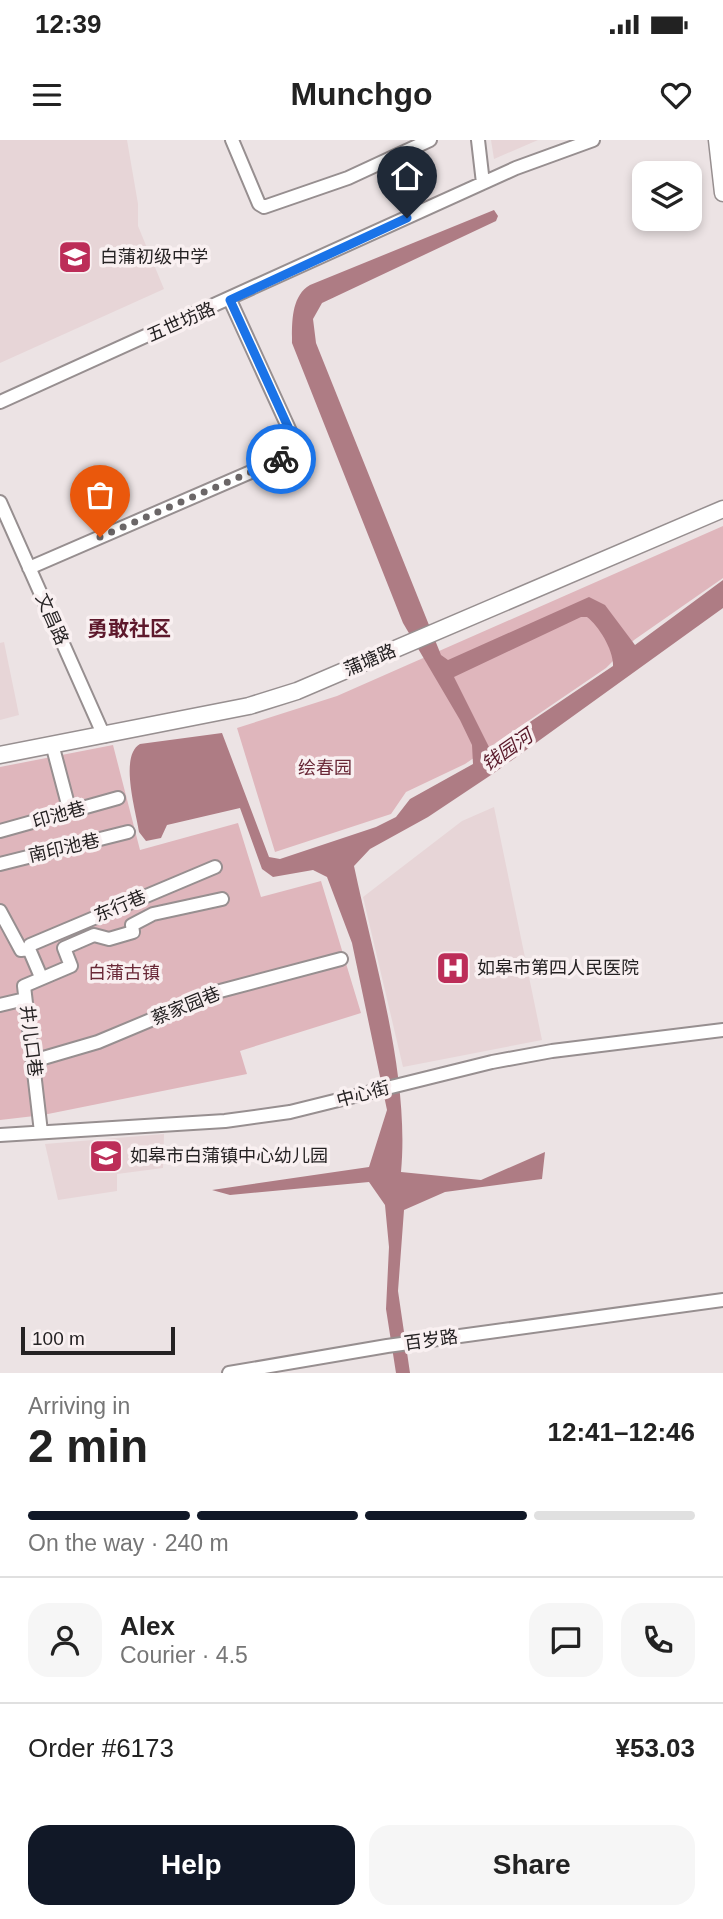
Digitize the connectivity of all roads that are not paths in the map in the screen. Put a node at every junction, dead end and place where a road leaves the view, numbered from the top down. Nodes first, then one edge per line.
1 (232, 140) edge
2 (430, 140) edge
3 (478, 140) edge
4 (593, 140) edge
5 (717, 140) edge
6 (483, 183) junction
7 (723, 193) edge
8 (230, 300) junction
9 (0, 402) edge
10 (0, 502) edge
11 (723, 509) edge
12 (29, 568) junction
13 (104, 736) junction
14 (52, 744) junction
15 (0, 755) edge
16 (118, 798) dead end
17 (70, 812) junction
18 (0, 831) edge
19 (128, 832) dead end
20 (0, 864) edge
21 (215, 867) dead end
22 (222, 899) dead end
23 (0, 911) edge
24 (29, 949) junction
25 (341, 960) dead end
26 (41, 977) junction
27 (25, 999) junction
28 (0, 1005) edge
29 (723, 1030) edge
30 (33, 1061) junction
31 (41, 1132) junction
32 (0, 1135) edge
33 (723, 1300) edge
34 (723, 1308) edge
35 (634, 1314) junction
36 (229, 1373) edge

1 - 2 street
3 - 6 street
4 - 6 street, 五世坊路
5 - 7 main road
6 - 8 street, 五世坊路
8 - 9 street, 五世坊路
8 - 12 street
10 - 12 street, 文昌路
11 - 13 main road, 蒲塘路
12 - 13 street, 文昌路
13 - 14 main road, 蒲塘路
14 - 15 main road, 蒲塘路
14 - 17 street
16 - 17 street, 印池巷
17 - 18 street, 印池巷
19 - 20 street, 南印池巷
21 - 24 street, 东行巷
22 - 26 street, 井儿口巷
23 - 24 street
24 - 26 street
25 - 30 street, 蔡家园巷
26 - 27 street, 井儿口巷
27 - 28 street
27 - 30 street, 井儿口巷
29 - 31 street, 中心街
30 - 31 street, 井儿口巷
31 - 32 street, 中心街
33 - 35 street, 百岁路
34 - 35 street, 百岁路
35 - 36 street, 百岁路

